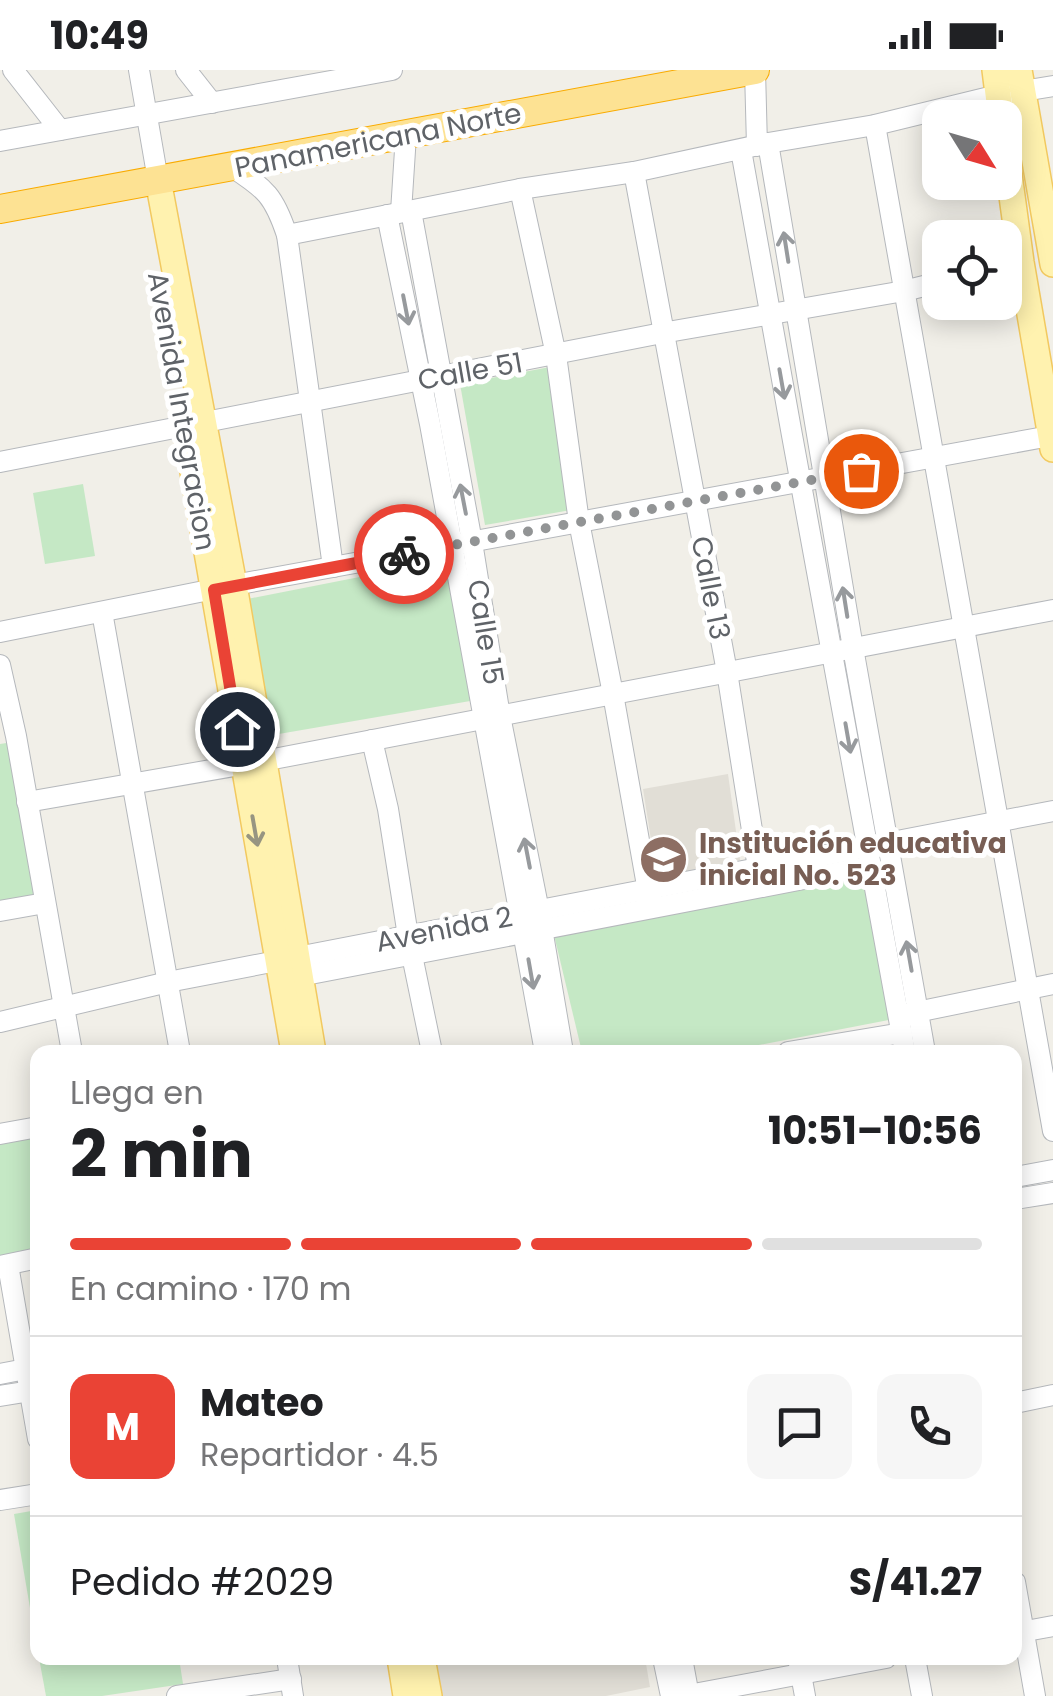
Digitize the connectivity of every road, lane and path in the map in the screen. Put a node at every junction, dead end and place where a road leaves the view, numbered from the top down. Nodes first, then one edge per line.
1 (13, 70) edge
2 (139, 70) edge
3 (186, 70) edge
4 (392, 70) edge
5 (755, 70) edge
6 (312, 77) edge
7 (1053, 86) edge
8 (1007, 89) edge
9 (212, 102) junction
10 (146, 114) junction
11 (875, 125) junction
12 (60, 130) junction
13 (406, 135) junction
14 (0, 141) edge
15 (756, 146) junction
16 (232, 167) junction
17 (634, 172) junction
18 (150, 182) junction
19 (520, 190) junction
20 (0, 209) edge
21 (400, 213) junction
22 (287, 235) junction
23 (1053, 264) edge
24 (1022, 270) edge
25 (1053, 273) edge
26 (922, 286) edge
27 (904, 291) junction
28 (1022, 298) edge
29 (796, 309) junction
30 (770, 315) junction
31 (662, 332) junction
32 (556, 355) junction
33 (430, 378) junction
34 (310, 402) junction
35 (194, 424) junction
36 (1052, 443) edge
37 (934, 458) junction
38 (0, 462) edge
39 (825, 478) junction
40 (799, 482) junction
41 (694, 501) junction
42 (579, 522) junction
43 (462, 544) junction
44 (333, 568) junction
45 (224, 588) junction
46 (1053, 610) edge
47 (102, 612) junction
48 (964, 627) junction
49 (0, 632) edge
50 (843, 650) junction
51 (0, 665) edge
52 (727, 672) junction
53 (613, 694) junction
54 (492, 717) junction
55 (8, 737) edge
56 (372, 740) junction
57 (253, 762) junction
58 (132, 785) junction
59 (28, 802) junction
60 (1053, 811) edge
61 (998, 823) junction
62 (889, 844) junction
63 (869, 857) junction
64 (760, 878) junction
65 (650, 899) junction
66 (45, 903) junction
67 (0, 911) edge
68 (531, 922) junction
69 (410, 945) junction
70 (292, 965) junction
71 (168, 982) junction
72 (1053, 984) edge
73 (1028, 988) junction
74 (63, 1009) junction
75 (0, 1022) edge
76 (906, 1028) edge
77 (71, 1045) edge
78 (179, 1045) edge
79 (294, 1045) edge
80 (312, 1045) edge
81 (431, 1045) edge
82 (544, 1045) edge
83 (560, 1045) edge
84 (822, 1045) edge
85 (30, 1128) edge
86 (1053, 1131) edge
87 (0, 1134) edge
88 (1053, 1170) edge
89 (1022, 1176) edge
90 (1053, 1193) edge
91 (1022, 1198) edge
92 (30, 1260) edge
93 (4, 1265) edge
94 (30, 1364) edge
95 (30, 1368) edge
96 (0, 1374) edge
97 (30, 1391) edge
98 (1053, 1395) edge
99 (0, 1396) edge
100 (1022, 1402) edge
101 (30, 1495) edge
102 (0, 1500) edge
103 (1053, 1626) edge
104 (1022, 1631) edge
105 (1022, 1644) edge
106 (401, 1665) edge
107 (423, 1665) edge
108 (665, 1665) edge
109 (683, 1665) edge
110 (916, 1665) edge
111 (799, 1666) edge
112 (292, 1688) edge
113 (177, 1696) edge
114 (406, 1696) edge
115 (429, 1696) edge
116 (671, 1696) edge
117 (687, 1696) edge
118 (805, 1696) edge
119 (922, 1696) edge
120 (1035, 1696) edge

1 - 12 street
2 - 10 street
3 - 9 street
4 - 6 street
5 - 13 highway, Panamericana Norte
5 - 15 street
6 - 9 street
7 - 8 street
8 - 11 street
8 - 23 main road
9 - 10 street
10 - 12 street
10 - 18 street
11 - 15 street
11 - 27 street
12 - 14 street
13 - 16 highway, Panamericana Norte
13 - 21 street, Calle 15
15 - 17 street
29 -> 15 street
15 - 30 street
16 - 18 highway, Panamericana Norte
16 - 22 street
17 - 19 street
17 - 31 street, Calle 13
18 - 20 highway, Panamericana Norte
18 - 35 main road
19 - 21 street
19 - 32 street
21 - 22 street
21 - 33 street, Calle 15
22 - 34 street
24 - 25 street
26 - 27 street, Calle 51
27 - 29 street, Calle 51
27 - 37 street
28 - 36 main road
29 - 30 street, Calle 51
29 - 39 street
30 - 31 street, Calle 51
30 -> 40 street
31 - 32 street, Calle 51
31 - 41 street, Calle 13
32 - 33 street, Calle 51
32 - 42 street
33 - 34 street, Calle 51
33 - 43 street, Calle 15
34 - 35 street, Calle 51
34 - 44 street
35 - 38 street, Calle 51
35 - 45 main road
36 - 37 street
37 - 39 street
37 - 48 street
39 - 40 street
50 -> 39 street
40 - 41 street
40 - 50 street
41 - 42 street
41 - 52 street, Calle 13
42 - 43 street
42 - 53 street
43 - 44 street
43 - 54 street, Calle 15
44 - 45 street
45 - 47 street
45 - 57 main road
46 - 48 street
47 - 49 street
47 - 58 street
48 - 50 street
48 - 61 street
50 - 52 street
50 - 62 street
50 -> 63 street
51 - 55 street
52 - 53 street
52 - 64 street, Calle 13
53 - 54 street
53 - 65 street
54 - 56 street
54 - 68 street, Calle 15
55 - 59 street
56 - 57 street
56 - 69 street
57 - 58 street
57 - 70 main road
58 - 59 street
58 - 71 street
59 - 66 street
60 - 61 street, Avenida 2
61 - 62 street, Avenida 2
61 - 73 street
62 - 63 street, Avenida 2
76 -> 62 street
63 - 64 street, Avenida 2
63 - 76 street
64 - 65 street, Avenida 2
65 - 68 street, Avenida 2
66 - 67 street
66 - 74 street
68 - 69 street, Avenida 2
68 -> 82 street
68 - 83 street, Calle 15
69 - 70 street, Avenida 2
69 - 81 street
70 - 71 street, Avenida 2
70 - 79 main road
70 - 80 main road
71 - 74 street, Avenida 2
71 - 78 street
72 - 73 street
73 - 76 street
73 - 86 street
74 - 75 street, Avenida 2
74 - 77 street
76 - 84 street
85 - 87 street
88 - 89 street
90 - 91 street
92 - 93 street
93 - 94 street
95 - 96 street
97 - 99 street
98 - 100 street
101 - 102 street
103 - 104 street
105 - 120 street
106 - 114 main road
107 - 115 main road
108 - 116 street
109 - 117 street
110 - 119 street
111 - 117 street
111 - 118 street
112 - 113 street

